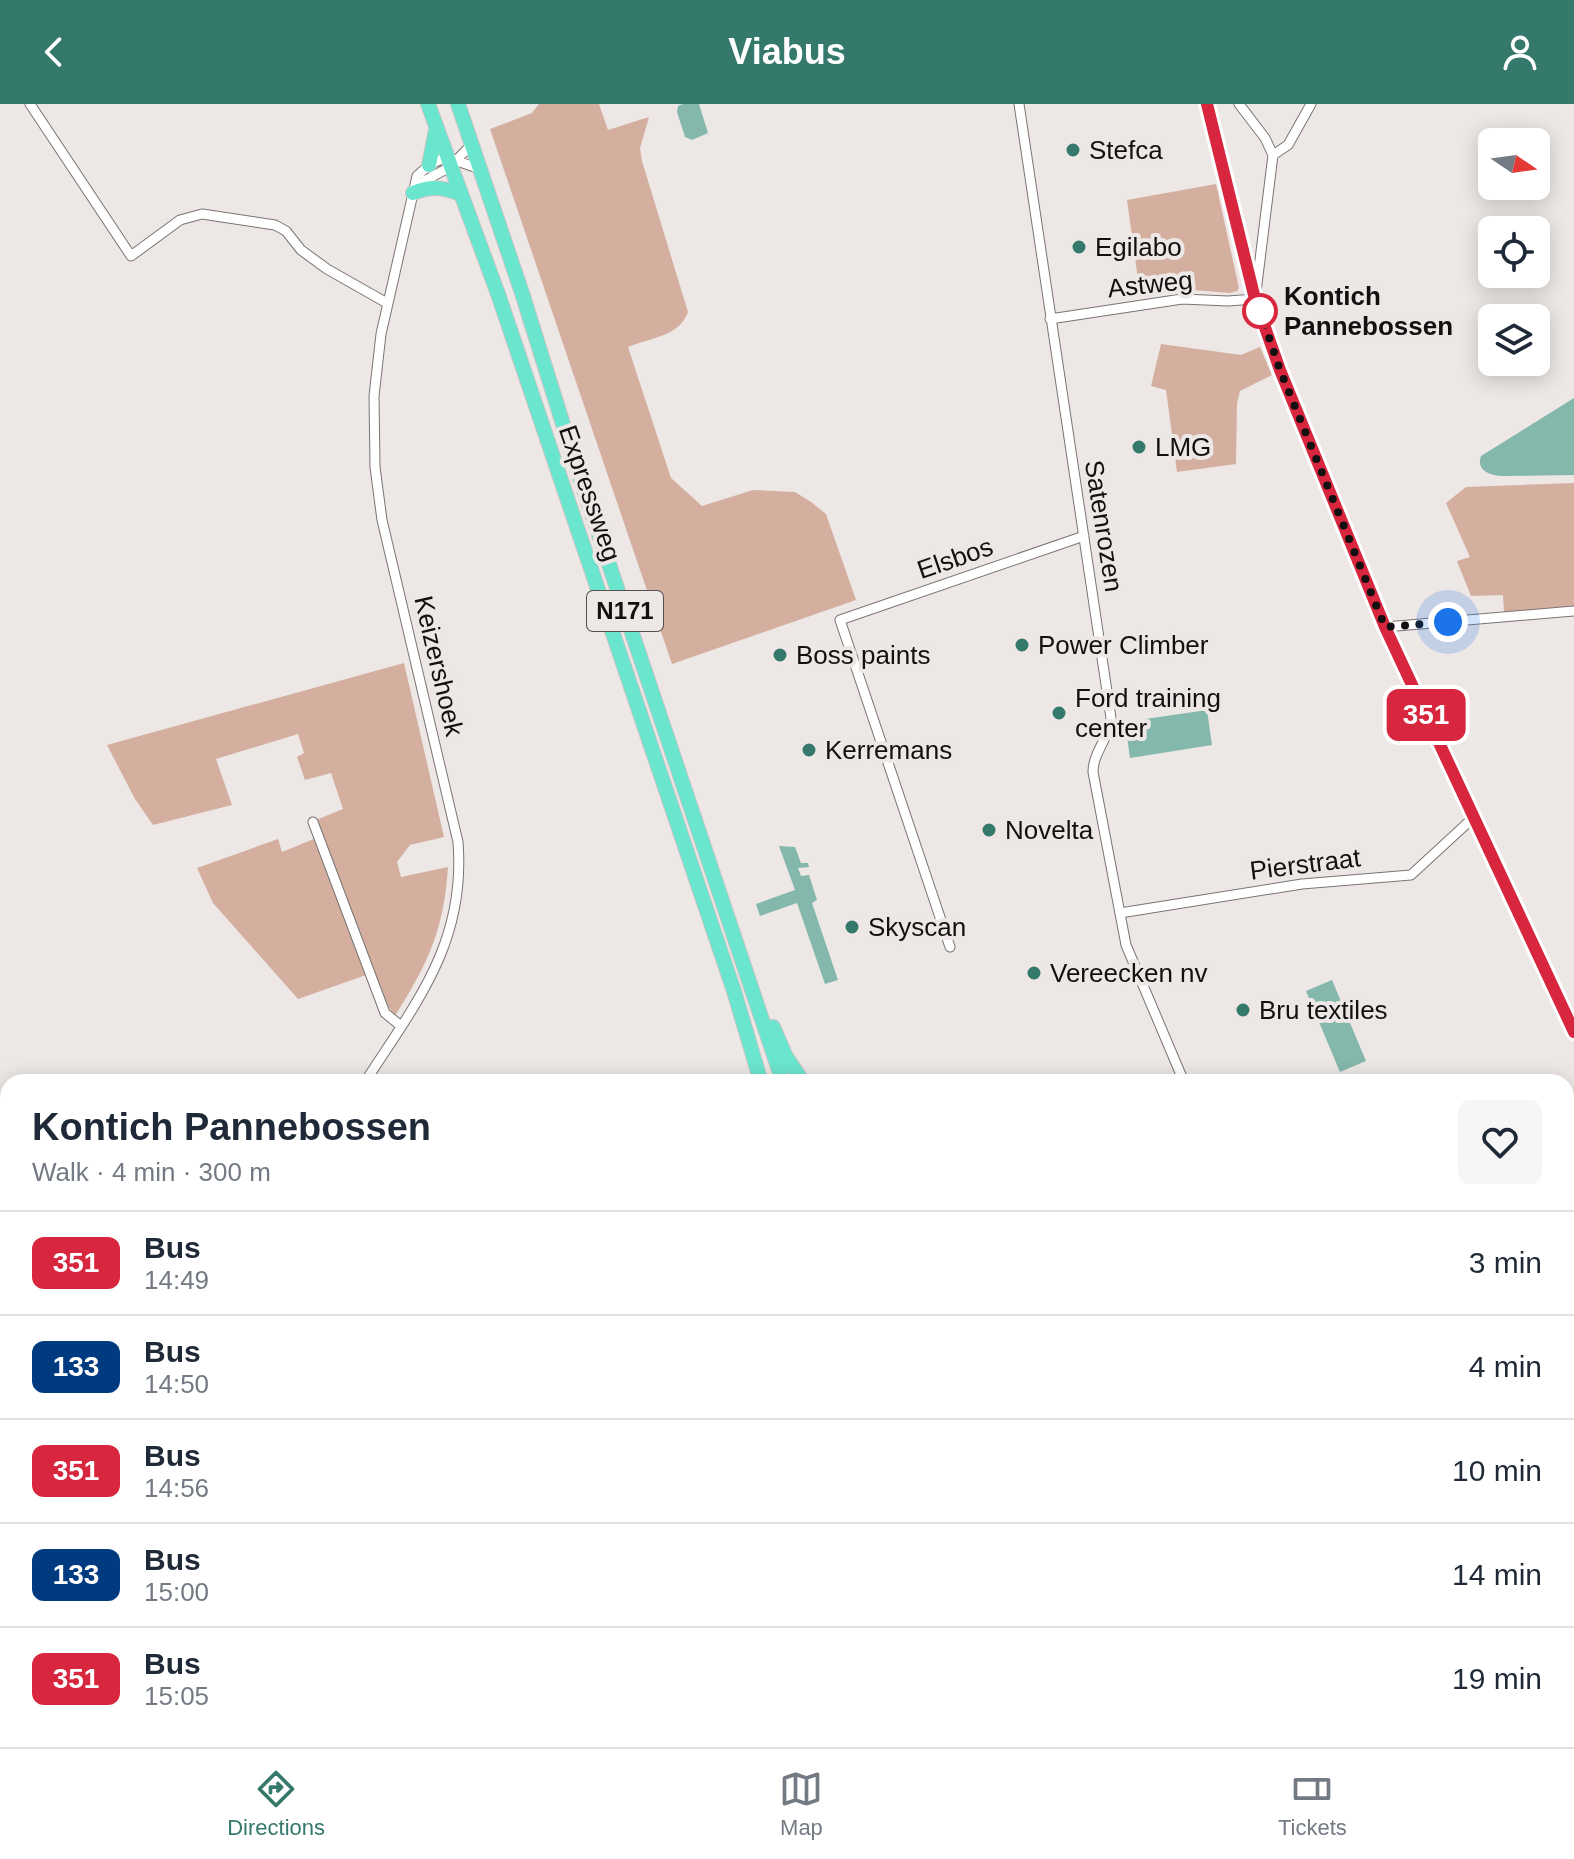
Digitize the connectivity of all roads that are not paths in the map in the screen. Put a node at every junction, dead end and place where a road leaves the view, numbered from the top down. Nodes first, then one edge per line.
1 (30, 104) edge
2 (428, 104) edge
3 (458, 104) edge
4 (1019, 104) edge
5 (1207, 104) edge
6 (1239, 104) edge
7 (1311, 104) edge
8 (436, 129) junction
9 (472, 144) junction
10 (1273, 155) junction
11 (451, 161) junction
12 (429, 165) junction
13 (480, 169) junction
14 (413, 193) junction
15 (458, 193) junction
16 (1255, 299) junction
17 (387, 303) junction
18 (1050, 319) junction
19 (1084, 536) junction
20 (1574, 611) edge
21 (1385, 627) junction
22 (1474, 817) junction
23 (313, 822) dead end
24 (1120, 913) junction
25 (950, 947) dead end
26 (758, 1001) junction
27 (401, 1026) junction
28 (1574, 1033) edge
29 (370, 1074) edge
30 (759, 1074) edge
31 (781, 1074) edge
32 (798, 1074) edge
33 (1181, 1074) edge

1 - 17 street
2 - 8 highway, Expressweg / N171
3 - 9 highway, Expressweg / N171
4 - 18 street, Satenrozen
5 - 16 street
6 - 10 street
7 - 10 street
8 - 11 highway, Expressweg / N171
8 - 12 highway
9 - 11 street
9 - 13 highway, Expressweg / N171
10 - 16 street
11 - 12 street
11 - 13 street
11 - 14 street
11 - 15 highway, Expressweg / N171
12 - 14 street, Keizershoek
13 - 26 highway, Expressweg / N171
14 - 15 highway
14 - 17 street, Keizershoek
15 - 30 highway, Expressweg / N171
16 - 18 street, Astweg
16 - 21 street
17 - 27 street, Keizershoek
18 - 19 street, Satenrozen
19 - 24 street, Satenrozen
19 - 25 street, Elsbos
20 - 21 street
21 - 22 street
22 - 24 street, Pierstraat
22 - 28 street
23 - 27 street
24 - 33 street, Satenrozen
26 - 31 highway, Expressweg / N171
26 - 32 highway
27 - 29 street, Keizershoek

